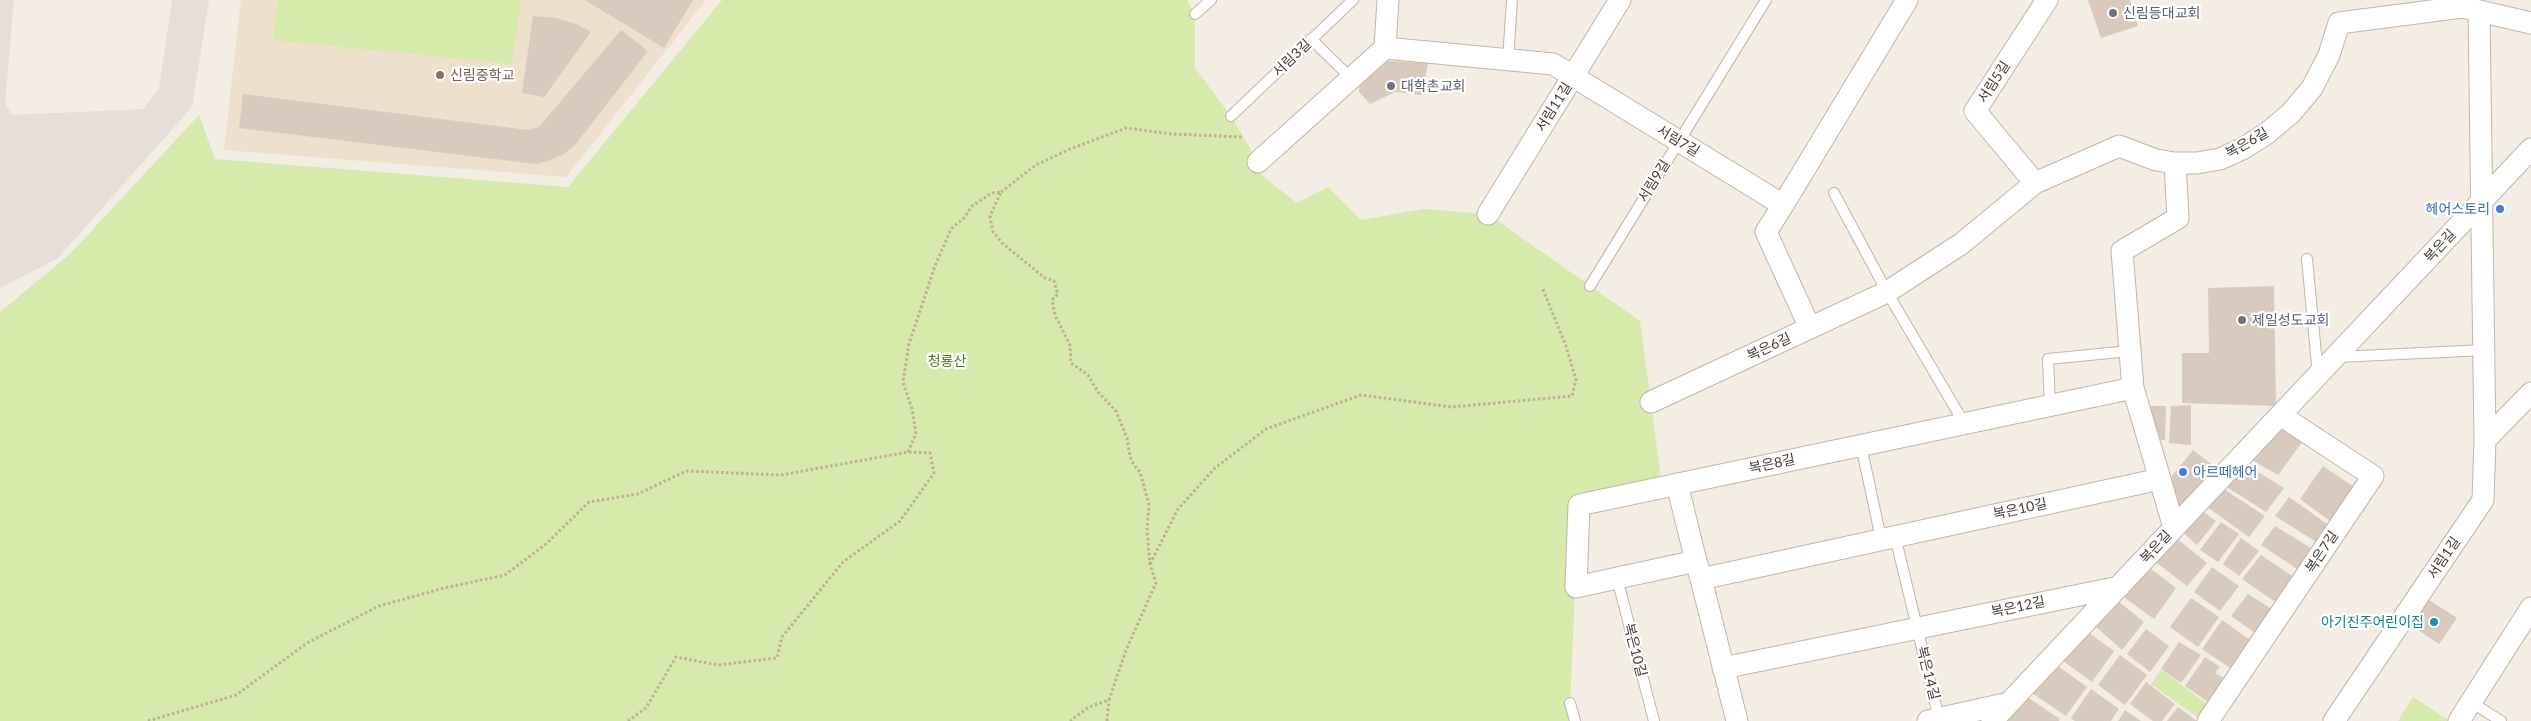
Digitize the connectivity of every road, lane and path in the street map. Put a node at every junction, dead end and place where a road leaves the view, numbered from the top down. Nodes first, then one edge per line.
1 (1211, 0) edge
2 (1353, 0) edge
3 (1388, 0) edge
4 (1512, 0) edge
5 (1620, 0) edge
6 (1766, 0) edge
7 (1907, 0) edge
8 (2047, 0) edge
9 (2479, 10) junction
10 (1195, 14) dead end
11 (2531, 23) edge
12 (1311, 39) junction
13 (1385, 48) junction
14 (1508, 60) junction
15 (1573, 76) junction
16 (1351, 78) junction
17 (1231, 116) dead end
18 (1242, 137) dead end
19 (1678, 141) junction
20 (2531, 149) edge
21 (1258, 162) dead end
22 (2175, 163) junction
23 (2034, 183) junction
24 (1001, 192) junction
25 (1834, 193) dead end
26 (2483, 200) junction
27 (1783, 205) junction
28 (1488, 214) dead end
29 (2307, 259) dead end
30 (1590, 286) dead end
31 (1542, 287) dead end
32 (1887, 292) junction
33 (1810, 328) junction
34 (2130, 350) junction
35 (2484, 350) junction
36 (2335, 357) junction
37 (2318, 376) junction
38 (2134, 388) junction
39 (1651, 402) dead end
40 (2528, 402) edge
41 (2050, 405) junction
42 (2280, 415) junction
43 (1964, 423) junction
44 (2485, 440) junction
45 (1861, 445) junction
46 (908, 452) junction
47 (2160, 479) junction
48 (1677, 484) junction
49 (2174, 528) junction
50 (1888, 538) junction
51 (1150, 564) junction
52 (1698, 570) junction
53 (1617, 578) junction
54 (1576, 587) joint
55 (2119, 587) junction
56 (2529, 615) edge
57 (1917, 628) junction
58 (1724, 668) junction
59 (1109, 700) junction
60 (2471, 702) junction
61 (1570, 703) dead end
62 (1999, 716) edge
63 (1934, 720) edge
64 (148, 721) edge
65 (628, 721) edge
66 (1070, 721) edge
67 (1108, 721) edge
68 (1575, 721) edge
69 (1654, 721) edge
70 (1737, 721) edge
71 (2208, 721) edge
72 (2334, 721) edge
73 (2459, 721) edge
74 (2501, 721) edge

1 - 10 lane
2 - 12 lane, 서림3길
3 - 13 street
4 - 14 lane
5 - 15 street, 서림11길
6 - 19 lane, 서림9길
7 - 27 street
8 - 23 street, 서림5길
9 - 11 street, 복은6길
9 - 22 street, 복은6길
9 - 26 street
12 - 16 lane
12 - 17 lane, 서림3길
13 - 14 street, 서림7길
13 - 16 street
14 - 15 street, 서림7길
15 - 19 street, 서림7길
15 - 28 street, 서림11길
16 - 21 street
18 - 24 path
19 - 27 street, 서림7길
19 - 30 lane, 서림9길
20 - 26 street, 복은길
22 - 23 street, 복은6길
22 - 34 street
23 - 32 street, 복은6길
24 - 46 path
24 - 51 path
25 - 32 lane
26 - 35 street
26 - 36 street, 복은길
27 - 33 street
29 - 37 lane
31 - 51 path
32 - 33 street, 복은6길
32 - 43 lane
33 - 39 street, 복은6길
34 - 38 street
34 - 41 lane
35 - 36 lane
35 - 44 street
36 - 37 street, 복은길
37 - 42 street, 복은길
38 - 41 street, 복은8길
38 - 47 street
40 - 44 street
41 - 43 street, 복은8길
42 - 49 street, 복은길
42 - 71 street, 복은7길
43 - 45 street, 복은8길
44 - 72 street, 서림1길
45 - 48 street, 복은8길
45 - 50 lane
46 - 64 path
46 - 65 path
47 - 49 street
47 - 50 street, 복은10길
48 - 52 street
48 - 54 street, 복은8길
49 - 55 street, 복은길
50 - 52 street, 복은10길
50 - 57 lane
51 - 59 path
52 - 53 street, 복은10길
52 - 58 street
53 - 54 street, 복은10길
53 - 69 lane, 복은10길
55 - 57 street, 복은12길
55 - 62 street, 복은길
56 - 60 street
57 - 58 street, 복은12길
57 - 63 lane, 복은14길
58 - 70 street
59 - 66 path
59 - 67 path
60 - 73 street
60 - 74 lane
61 - 68 lane
62 - 63 street, 복은14길

